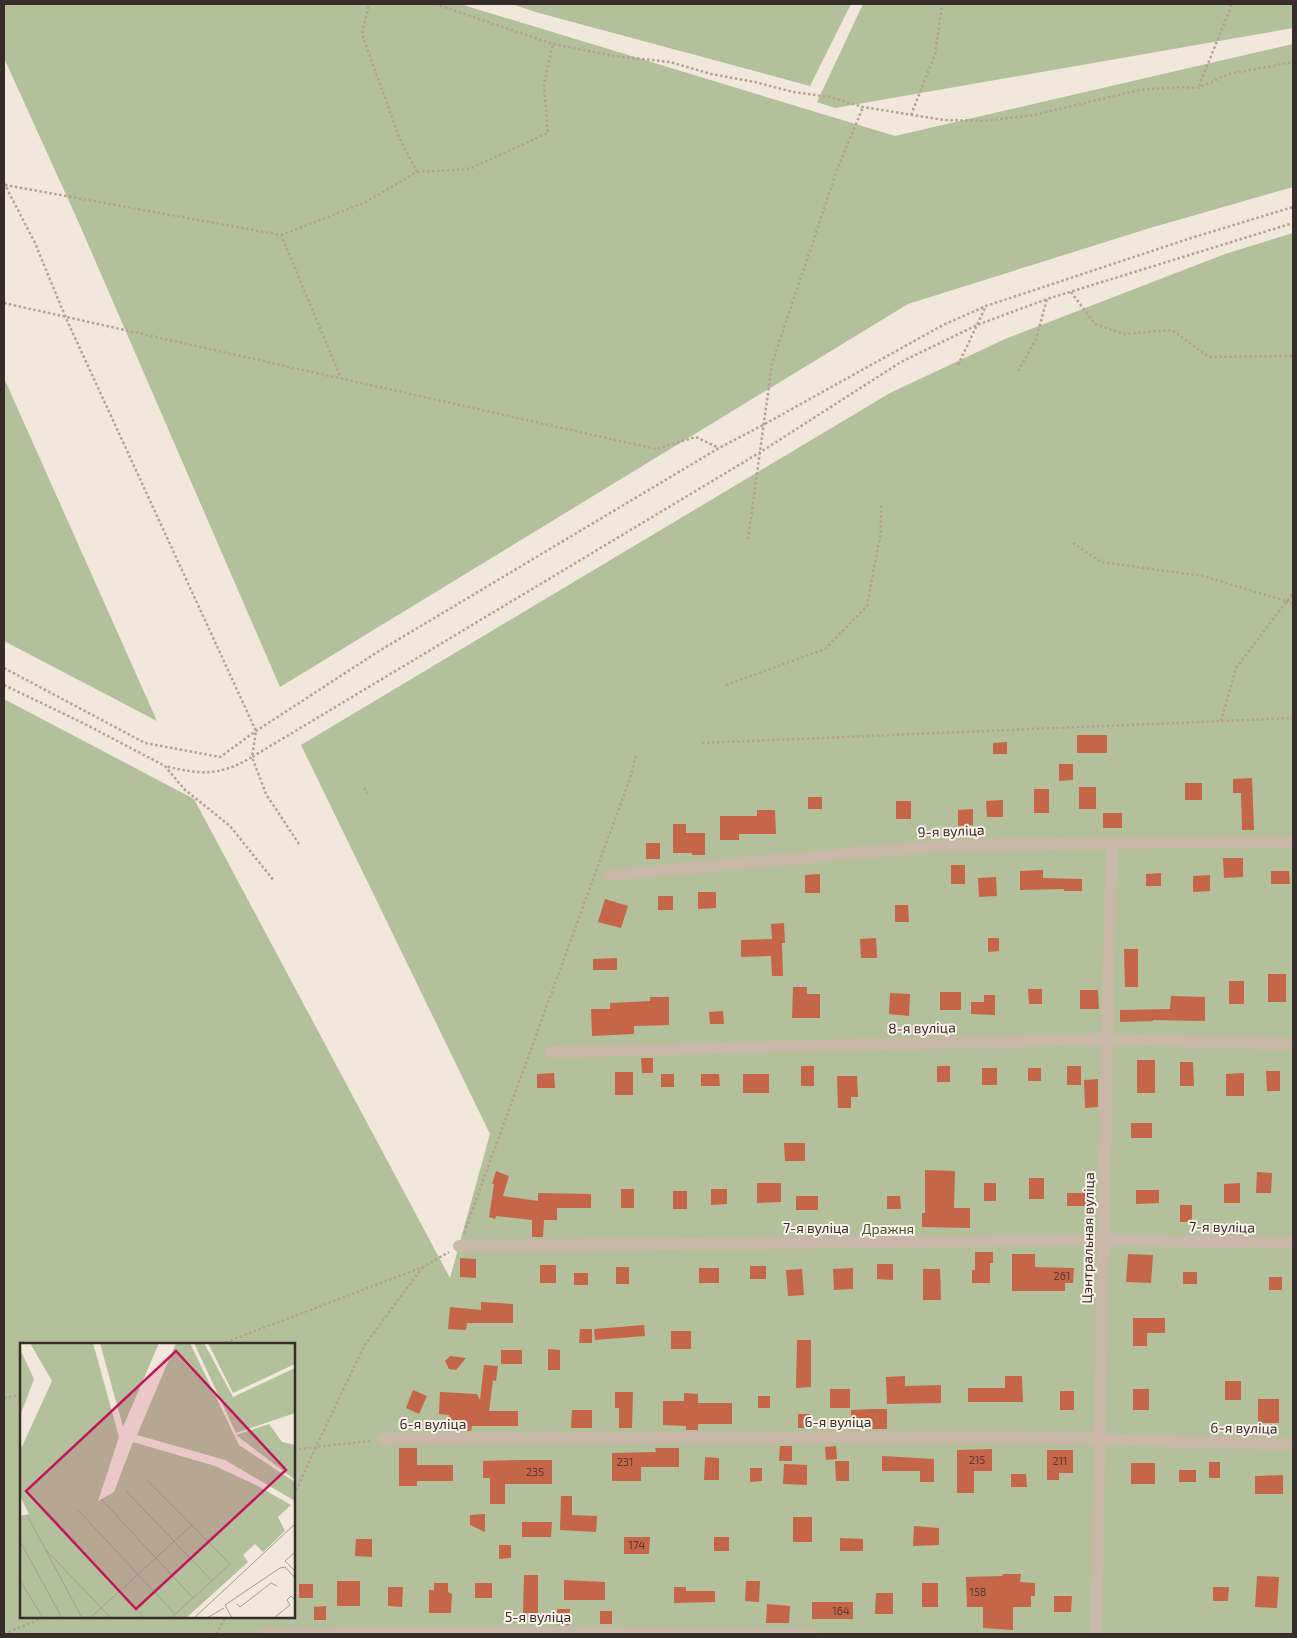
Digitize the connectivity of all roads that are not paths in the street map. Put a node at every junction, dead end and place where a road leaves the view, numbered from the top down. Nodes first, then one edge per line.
1 (1293, 842) edge
2 (1112, 843) junction
3 (610, 875) dead end
4 (1106, 1039) junction
5 (1293, 1044) edge
6 (551, 1052) dead end
7 (1103, 1240) junction
8 (1293, 1243) edge
9 (459, 1246) road end
10 (384, 1439) road end
11 (1100, 1439) junction
12 (1293, 1444) edge
13 (264, 1634) edge
14 (812, 1634) edge
15 (1096, 1634) edge

1 - 2 street, 9-я вуліца
2 - 3 street, 9-я вуліца
2 - 4 street, Цэнтральная вуліца
4 - 5 street, 8-я вуліца
4 - 6 street, 8-я вуліца
4 - 7 street, Цэнтральная вуліца
7 - 8 street, 7-я вуліца
7 - 9 street, 7-я вуліца
7 - 11 street, Цэнтральная вуліца
10 - 11 street, 6-я вуліца
11 - 12 street, 6-я вуліца
11 - 15 street, Цэнтральная вуліца
13 - 14 street, 5-я вуліца

